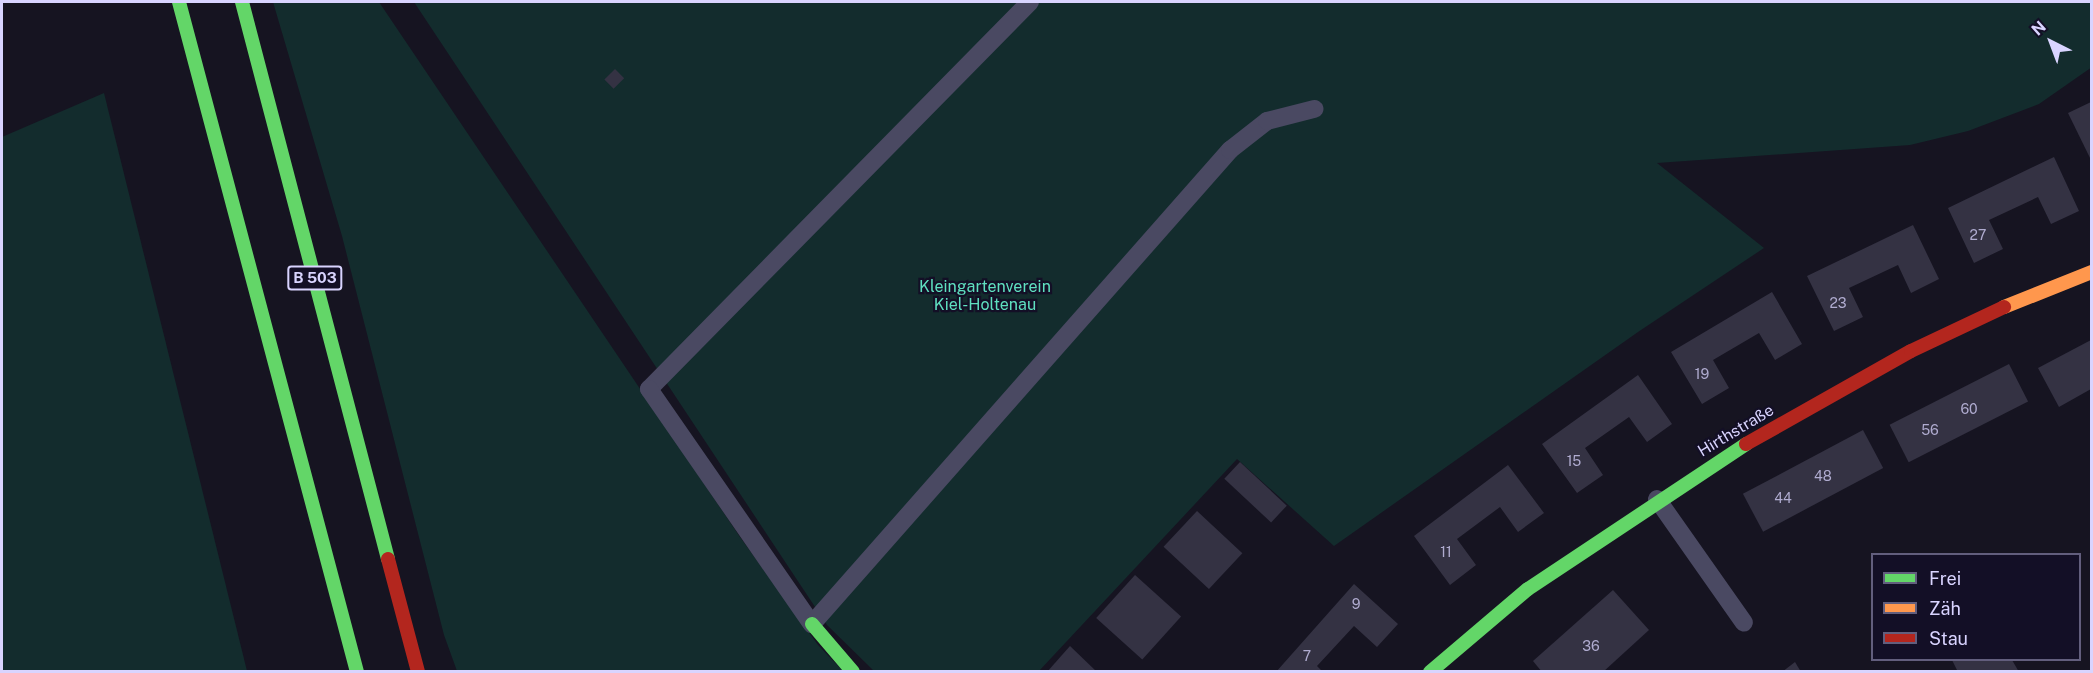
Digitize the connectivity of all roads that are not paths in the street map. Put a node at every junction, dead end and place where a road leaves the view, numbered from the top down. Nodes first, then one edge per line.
1 (179, 2) edge
2 (242, 2) edge
3 (1030, 2) edge
4 (1314, 109) dead end
5 (2091, 272) edge
6 (1657, 500) junction
7 (323, 555) junction
8 (1744, 622) dead end
9 (812, 624) junction
10 (332, 636) dead end
11 (357, 672) edge
12 (418, 672) edge
13 (853, 672) edge
14 (1430, 672) edge

1 - 7 main road
2 - 12 main road, B 503
3 - 9 lane
4 - 9 lane
5 - 6 main road, Hirthstraße
6 - 8 lane
6 - 14 main road, Hirthstraße
7 - 10 main road
7 - 11 main road
9 - 13 main road

